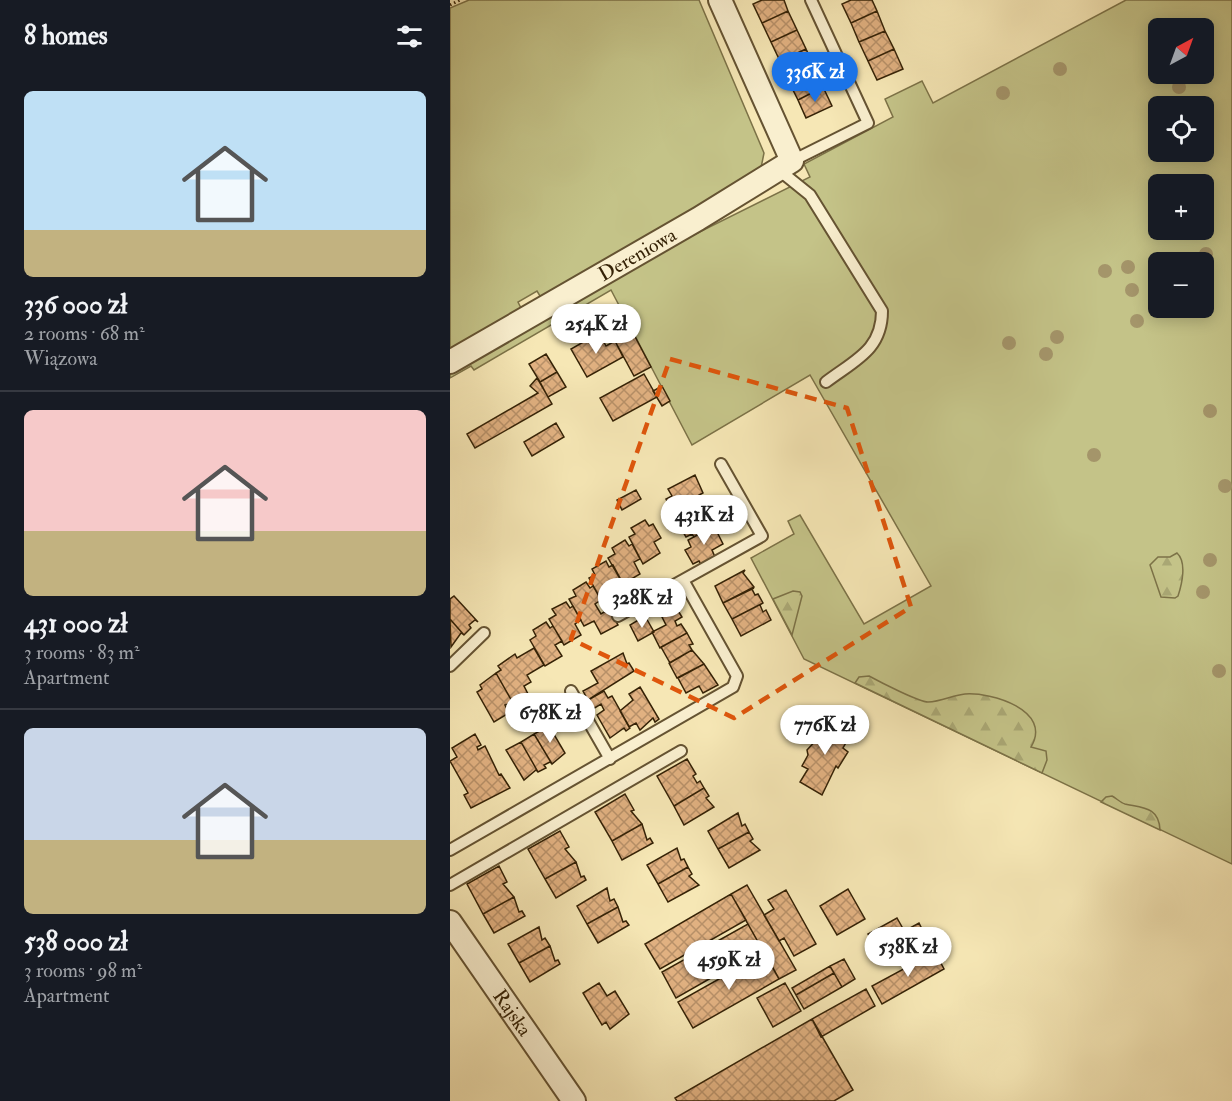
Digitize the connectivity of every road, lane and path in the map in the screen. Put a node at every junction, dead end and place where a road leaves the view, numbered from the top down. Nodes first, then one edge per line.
1 (460, 0) edge
2 (720, 0) edge
3 (811, 0) edge
4 (450, 5) edge
5 (785, 166) junction
6 (450, 362) edge
7 (826, 382) dead end
8 (721, 464) dead end
9 (683, 580) junction
10 (618, 616) dead end
11 (484, 633) dead end
12 (450, 666) edge
13 (571, 691) dead end
14 (681, 751) dead end
15 (610, 759) junction
16 (450, 850) edge
17 (450, 885) edge
18 (450, 922) edge
19 (574, 1101) edge

1 - 4 path
2 - 5 street
3 - 5 lane
5 - 6 street, Dereniowa
5 - 7 lane
8 - 9 lane
9 - 10 lane
9 - 15 lane
11 - 12 lane
13 - 15 lane
14 - 17 lane
15 - 16 lane
18 - 19 street, Rajska

